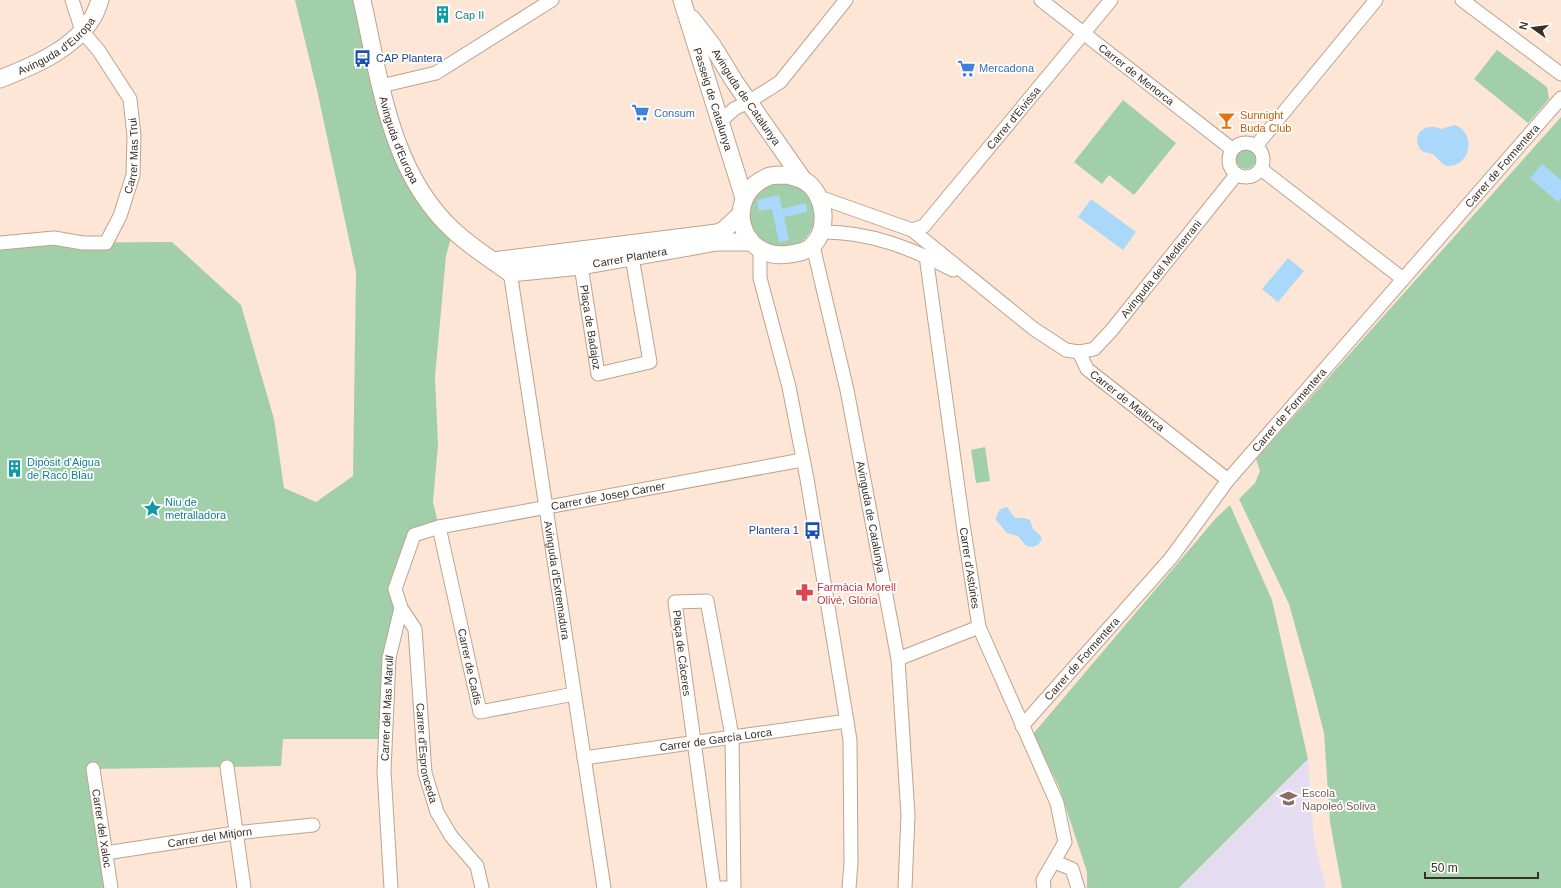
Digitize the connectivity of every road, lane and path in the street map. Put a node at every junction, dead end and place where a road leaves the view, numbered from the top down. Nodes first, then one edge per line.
1 (72, 0) edge
2 (100, 0) edge
3 (362, 0) edge
4 (552, 0) edge
5 (846, 0) edge
6 (1041, 0) edge
7 (1111, 0) edge
8 (1376, 0) edge
9 (1462, 0) edge
10 (685, 6) edge
11 (82, 31) junction
12 (1084, 34) junction
13 (1561, 74) edge
14 (0, 79) edge
15 (381, 86) junction
16 (1561, 98) edge
17 (750, 101) junction
18 (719, 123) junction
19 (1256, 146) junction
20 (1232, 148) junction
21 (1261, 170) junction
22 (1236, 175) junction
23 (804, 181) junction
24 (819, 197) junction
25 (744, 198) junction
26 (740, 215) junction
27 (912, 230) junction
28 (816, 239) junction
29 (0, 243) edge
30 (755, 246) junction
31 (927, 256) junction
32 (632, 257) junction
33 (499, 262) junction
34 (581, 266) junction
35 (972, 279) junction
36 (1403, 279) junction
37 (1078, 352) junction
38 (802, 460) junction
39 (1228, 480) junction
40 (546, 507) junction
41 (439, 527) junction
42 (401, 608) junction
43 (979, 627) junction
44 (898, 659) junction
45 (574, 694) junction
46 (847, 721) junction
47 (1022, 726) junction
48 (732, 736) junction
49 (693, 742) junction
50 (584, 758) junction
51 (227, 767) dead end
52 (93, 769) dead end
53 (313, 824) dead end
54 (235, 833) junction
55 (106, 853) junction
56 (1055, 862) junction
57 (111, 888) edge
58 (244, 888) edge
59 (391, 888) edge
60 (482, 888) edge
61 (604, 888) edge
62 (730, 888) edge
63 (734, 888) edge
64 (848, 888) edge
65 (905, 888) edge
66 (1044, 888) edge
67 (1078, 888) edge

1 - 11 street
2 - 11 street, Avinguda d'Europa
3 - 15 street, Avinguda d'Europa
4 - 15 street
5 - 17 street
6 - 12 street, Carrer de Menorca
7 - 12 street, Carrer d'Eivissa
8 - 19 street
9 - 13 street
10 - 17 street, Avinguda de Catalunya
10 - 18 street, Passeig de Catalunya
11 - 14 street, Avinguda d'Europa
11 - 29 street, Carrer Mas Trui
12 - 20 street, Carrer de Menorca
12 - 27 street, Carrer d'Eivissa
15 - 33 street, Avinguda d'Europa
16 - 36 street, Carrer de Formentera
17 - 18 street
17 - 23 street, Avinguda de Catalunya
18 - 25 street, Passeig de Catalunya
19 - 20 street
19 - 21 street
20 - 22 street
21 - 22 street
21 - 36 street
22 - 37 street, Avinguda del Mediterrani
23 - 24 street
23 - 25 street
24 - 27 street
24 - 28 street
25 - 26 street
26 - 30 street
26 - 33 street, Carrer Plantera
27 - 35 street
28 - 30 street
28 - 31 street
28 - 44 street, Avinguda de Catalunya
30 - 32 street, Carrer Plantera
30 - 38 street
31 - 35 street
31 - 43 street, Carrer d'Astúries
32 - 34 street, Carrer Plantera
32 - 34 street, Plaça de Badajoz
33 - 34 street, Carrer Plantera
33 - 40 street, Avinguda d'Extremadura
35 - 37 street
36 - 39 street, Carrer de Formentera
37 - 39 street, Carrer de Mallorca
38 - 40 street, Carrer de Josep Carner
38 - 46 street
39 - 47 street, Carrer de Formentera
40 - 41 street, Carrer de Josep Carner
40 - 45 street, Avinguda d'Extremadura
41 - 42 street, Carrer de Josep Carner
41 - 45 street, Carrer de Cadis
42 - 59 street, Carrer del Mas Marull
42 - 60 street, Carrer d'Espronceda
43 - 44 street
43 - 47 street, Carrer d'Astúries
44 - 65 street, Avinguda de Catalunya
45 - 50 street, Avinguda d'Extremadura
46 - 48 street, Carrer de García Lorca
46 - 64 street
47 - 56 street, Carrer d'Astúries
48 - 49 street, Carrer de García Lorca
48 - 49 street, Plaça de Cáceres
48 - 63 street, Plaça de Cáceres
49 - 50 street, Carrer de García Lorca
49 - 62 street, Plaça de Cáceres
50 - 61 street, Avinguda d'Extremadura
51 - 54 street
52 - 55 street, Carrer del Xaloc
53 - 54 street, Carrer del Mitjorn
54 - 55 street, Carrer del Mitjorn
54 - 58 street
55 - 57 street, Carrer del Xaloc
56 - 66 street, Carrer d'Astúries
56 - 67 street

